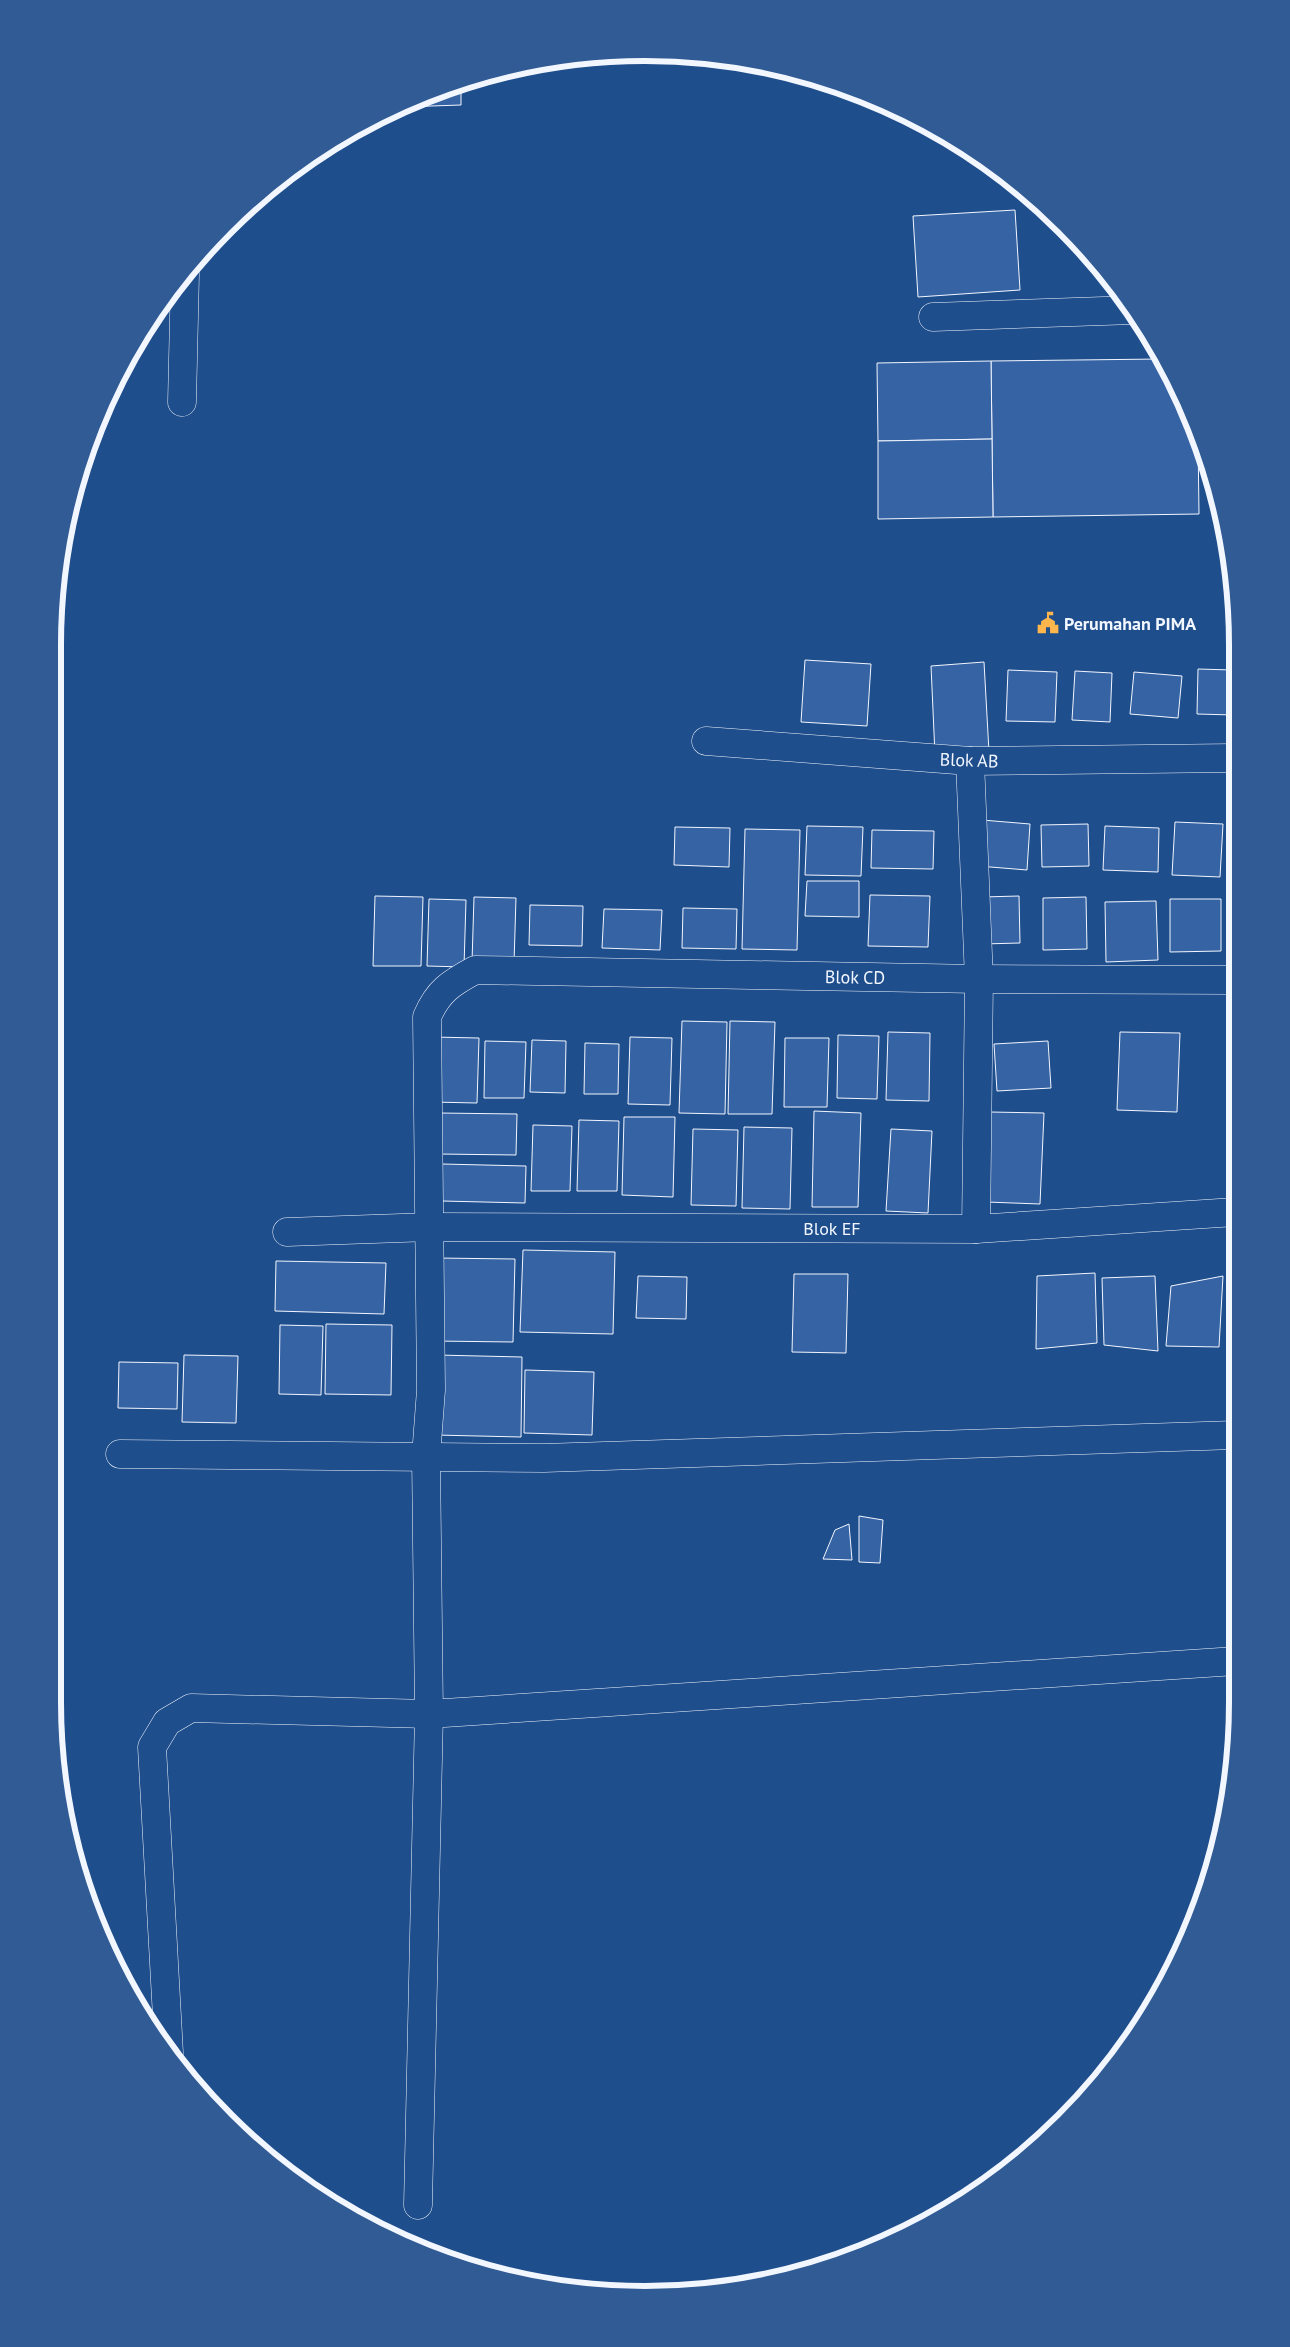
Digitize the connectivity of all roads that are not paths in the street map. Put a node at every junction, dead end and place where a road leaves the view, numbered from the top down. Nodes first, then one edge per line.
1 (185, 287) edge
2 (1122, 310) edge
3 (933, 317) dead end
4 (182, 402) dead end
5 (706, 741) dead end
6 (1229, 758) edge
7 (970, 761) junction
8 (979, 979) junction
9 (1229, 980) edge
10 (1229, 1212) edge
11 (430, 1227) junction
12 (976, 1229) junction
13 (287, 1232) dead end
14 (1229, 1434) edge
15 (120, 1454) dead end
16 (426, 1456) junction
17 (1229, 1661) edge
18 (429, 1714) junction
19 (167, 2036) edge
20 (418, 2205) dead end

1 - 4 street
2 - 3 street
5 - 7 street, Blok AB
6 - 7 street, Blok AB
7 - 8 street
8 - 9 street, Blok CD
8 - 11 street, Blok CD
8 - 12 street
10 - 12 street, Blok EF
11 - 12 street, Blok EF
11 - 13 street, Blok EF
11 - 16 street
14 - 16 street
15 - 16 street
16 - 18 street
17 - 18 street
18 - 19 street
18 - 20 street

